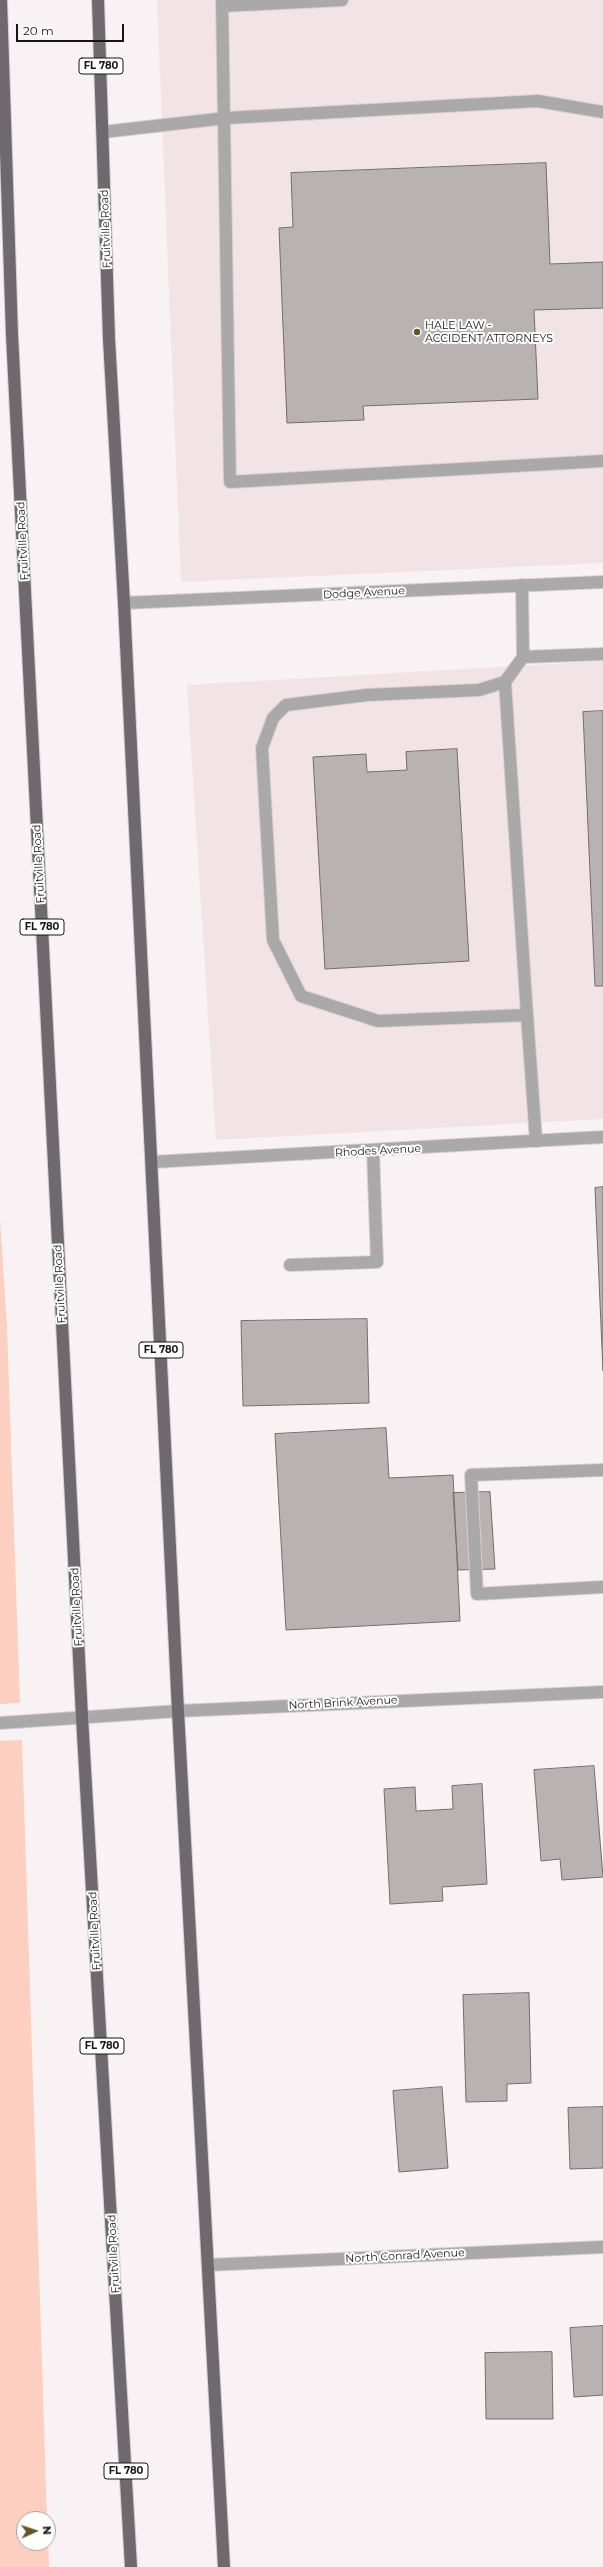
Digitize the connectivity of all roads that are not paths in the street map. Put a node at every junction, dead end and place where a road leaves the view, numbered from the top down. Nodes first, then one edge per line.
1 (2, 0) edge
2 (98, 0) edge
3 (342, 0) edge
4 (223, 3) edge
5 (603, 112) edge
6 (226, 118) junction
7 (103, 132) junction
8 (603, 461) edge
9 (603, 582) edge
10 (522, 585) junction
11 (124, 603) junction
12 (603, 654) edge
13 (523, 657) junction
14 (505, 682) junction
15 (527, 1015) junction
16 (603, 1137) edge
17 (536, 1141) junction
18 (374, 1151) junction
19 (152, 1162) junction
20 (290, 1265) dead end
21 (603, 1470) edge
22 (603, 1587) edge
23 (603, 1692) edge
24 (178, 1711) junction
25 (82, 1717) junction
26 (0, 1723) edge
27 (603, 2247) edge
28 (208, 2265) junction
29 (132, 2567) edge
30 (224, 2567) edge

1 - 25 main road, Fruitville Road / FL 780
2 - 7 main road, Fruitville Road / FL 780
3 - 4 street
4 - 6 street
5 - 6 street
6 - 7 street
6 - 8 street
7 - 11 main road, Fruitville Road / FL 780
9 - 10 street, Dodge Avenue
10 - 11 street, Dodge Avenue
10 - 13 street
11 - 19 main road, Fruitville Road / FL 780
12 - 13 street
13 - 14 street
14 - 15 street
14 - 15 street
15 - 17 street
16 - 17 street, Rhodes Avenue
17 - 18 street, Rhodes Avenue
18 - 19 street, Rhodes Avenue
18 - 20 street
19 - 24 main road, Fruitville Road / FL 780
21 - 22 street
23 - 24 street, North Brink Avenue
24 - 25 street, North Brink Avenue
24 - 28 main road, Fruitville Road / FL 780
25 - 26 street, North Brink Avenue
25 - 29 main road, Fruitville Road / FL 780
27 - 28 street, North Conrad Avenue
28 - 30 main road, Fruitville Road / FL 780

